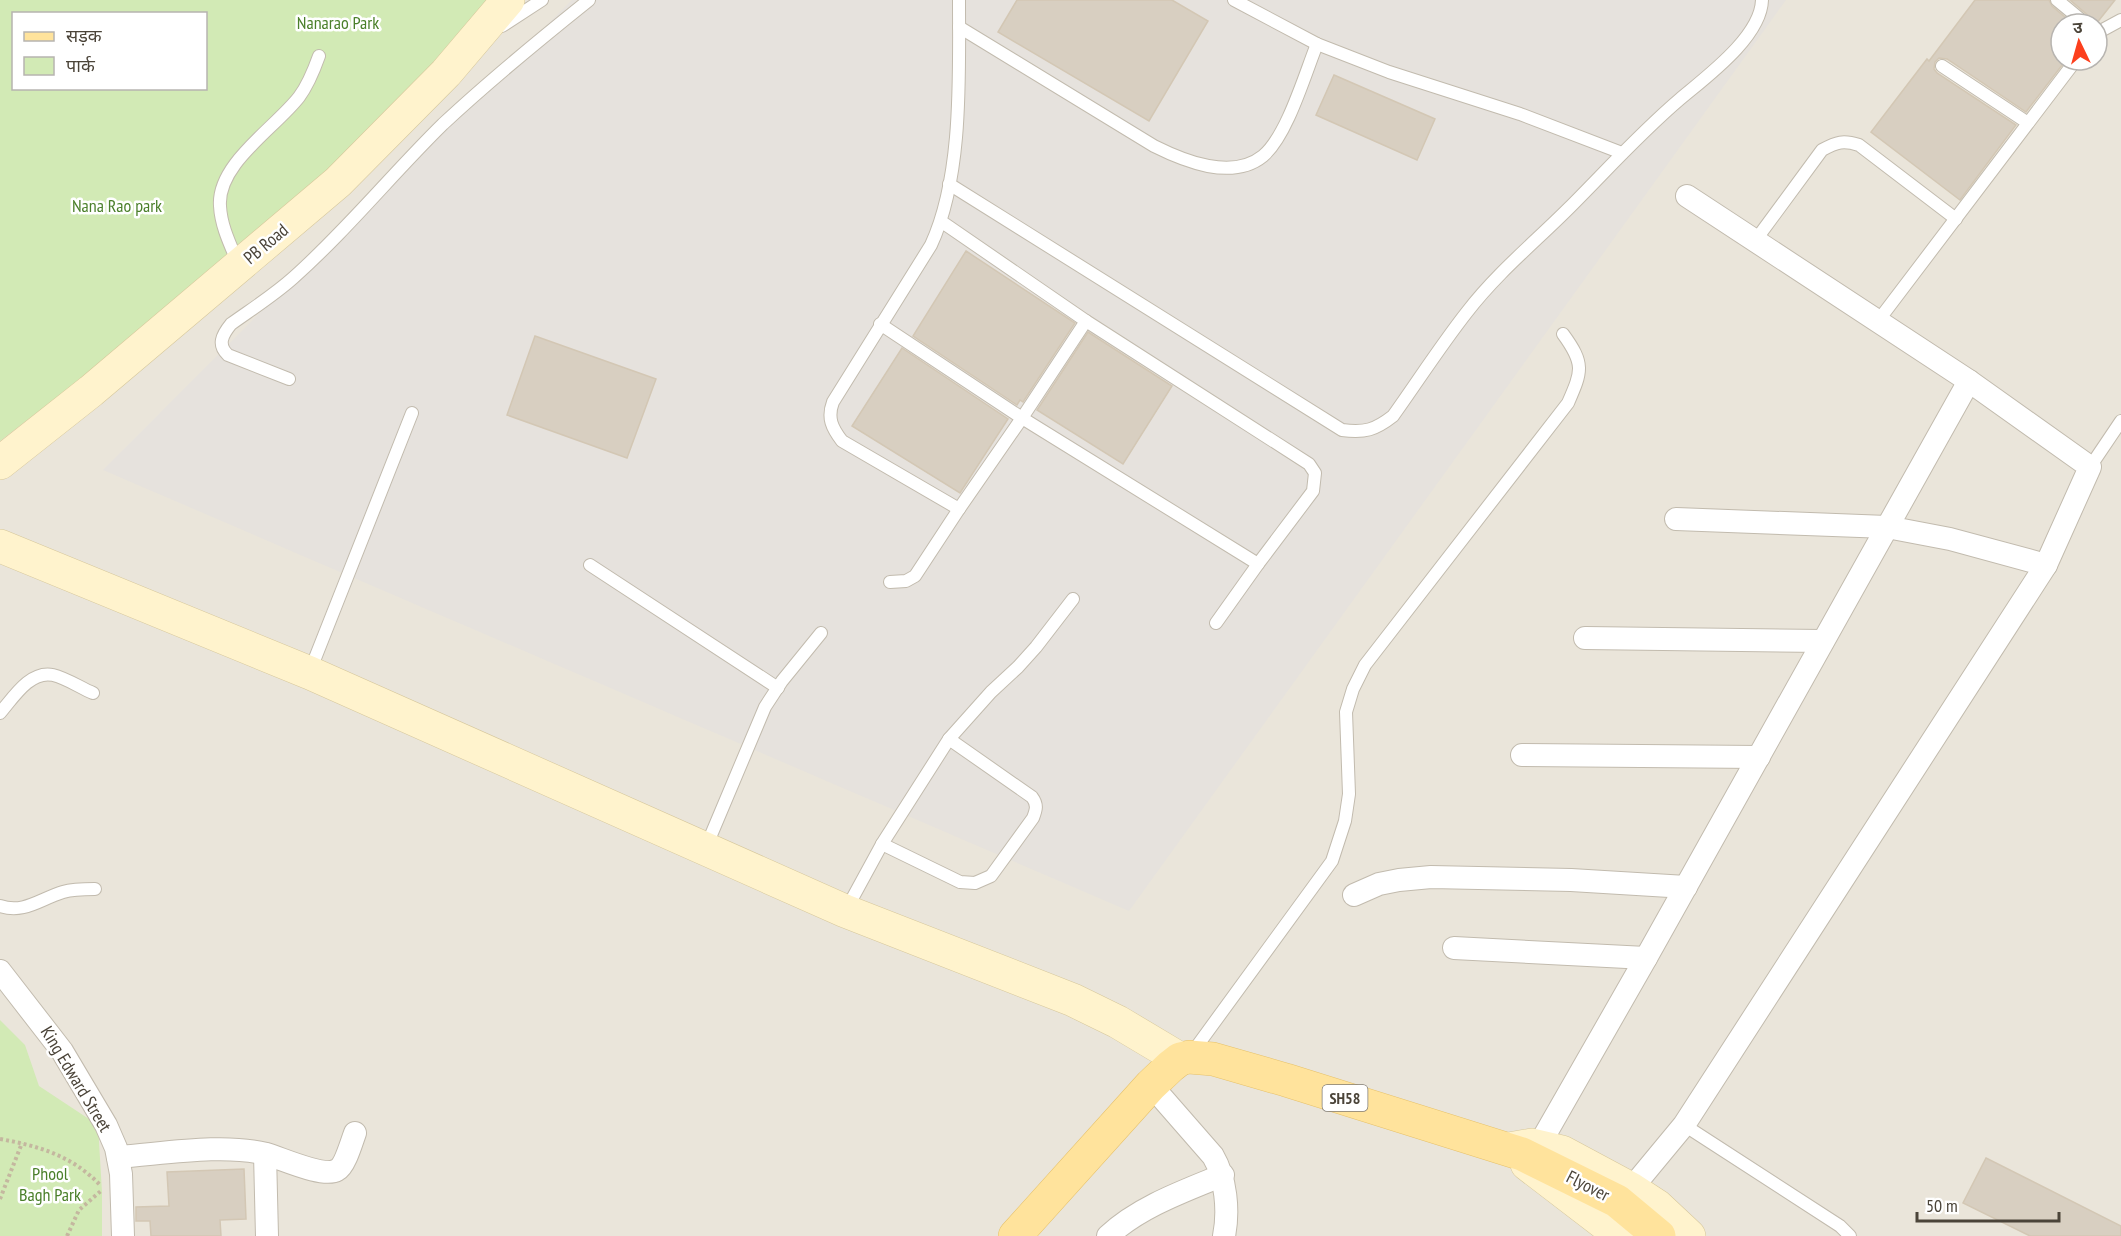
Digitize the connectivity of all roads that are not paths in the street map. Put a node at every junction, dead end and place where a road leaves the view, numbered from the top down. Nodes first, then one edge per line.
1 (508, 0) edge
2 (542, 0) edge
3 (589, 0) edge
4 (959, 0) edge
5 (1234, 0) edge
6 (1762, 0) edge
7 (2057, 0) edge
8 (2072, 12) edge
9 (959, 27) junction
10 (1317, 44) junction
11 (464, 51) junction
12 (319, 56) dead end
13 (1942, 66) dead end
14 (2067, 72) edge
15 (2028, 123) junction
16 (1622, 153) junction
17 (949, 184) junction
18 (1687, 196) dead end
19 (1956, 219) junction
20 (942, 222) junction
21 (1755, 241) junction
22 (240, 267) junction
23 (1086, 321) junction
24 (1878, 321) junction
25 (880, 324) junction
26 (1563, 334) dead end
27 (289, 379) dead end
28 (1969, 381) junction
29 (412, 413) dead end
30 (1022, 418) junction
31 (2121, 421) edge
32 (0, 463) edge
33 (2090, 467) junction
34 (959, 509) junction
35 (1676, 519) dead end
36 (1887, 527) junction
37 (0, 546) edge
38 (1258, 564) junction
39 (590, 566) dead end
40 (2046, 566) junction
41 (890, 582) dead end
42 (1072, 598) dead end
43 (1216, 623) dead end
44 (821, 633) dead end
45 (1585, 638) dead end
46 (1823, 642) junction
47 (310, 673) junction
48 (778, 688) junction
49 (93, 693) dead end
50 (0, 712) edge
51 (949, 739) junction
52 (1522, 754) dead end
53 (1759, 757) junction
54 (882, 844) junction
55 (705, 849) junction
56 (1686, 887) junction
57 (95, 889) dead end
58 (1354, 895) dead end
59 (0, 906) edge
60 (845, 910) junction
61 (1454, 948) dead end
62 (1646, 958) junction
63 (0, 971) edge
64 (1185, 1058) junction
65 (1151, 1085) junction
66 (1684, 1125) junction
67 (355, 1133) dead end
68 (1530, 1153) junction
69 (265, 1154) junction
70 (118, 1157) junction
71 (1223, 1175) junction
72 (1630, 1189) junction
73 (1605, 1230) edge
74 (123, 1236) edge
75 (267, 1236) edge
76 (1015, 1236) edge
77 (1108, 1236) edge
78 (1224, 1236) edge
79 (1659, 1236) edge
80 (1689, 1236) edge
81 (1850, 1236) edge

1 - 11 street, PB Road
2 - 11 lane
3 - 27 lane
4 - 9 lane
5 - 10 lane
6 - 16 lane
7 - 8 lane
9 - 10 lane
9 - 17 lane
10 - 16 lane
11 - 22 street, PB Road
12 - 22 lane
13 - 15 lane
14 - 15 lane
15 - 19 lane
16 - 17 lane
17 - 20 lane
18 - 21 street
19 - 21 lane
19 - 24 lane
20 - 23 lane
20 - 25 lane
21 - 24 street
22 - 32 street, PB Road
23 - 30 lane
23 - 38 lane
24 - 28 street
25 - 30 lane
25 - 34 lane
26 - 64 lane
28 - 33 street
28 - 36 street
29 - 47 lane
30 - 34 lane
30 - 38 lane
31 - 33 lane
33 - 40 street
34 - 41 lane
35 - 36 street
36 - 40 street
36 - 46 street
37 - 47 street
38 - 43 lane
39 - 48 lane
40 - 66 street
42 - 51 lane
44 - 48 lane
45 - 46 street
46 - 53 street
47 - 55 street
48 - 55 lane
49 - 50 lane
51 - 54 lane
51 - 54 lane
52 - 53 street
53 - 56 street
54 - 60 lane
55 - 60 street
56 - 58 street
56 - 62 street
57 - 59 lane
60 - 64 street
61 - 62 street
62 - 68 street
63 - 70 street, King Edward Street
64 - 65 main road
64 - 68 main road, SH58
65 - 71 street
65 - 76 main road
66 - 72 street
66 - 81 lane
67 - 69 street
68 - 72 street
68 - 73 street
68 - 79 main road, Flyover / SH58
69 - 70 street
69 - 75 street
70 - 74 street, King Edward Street
71 - 77 street
71 - 78 street
72 - 80 street

